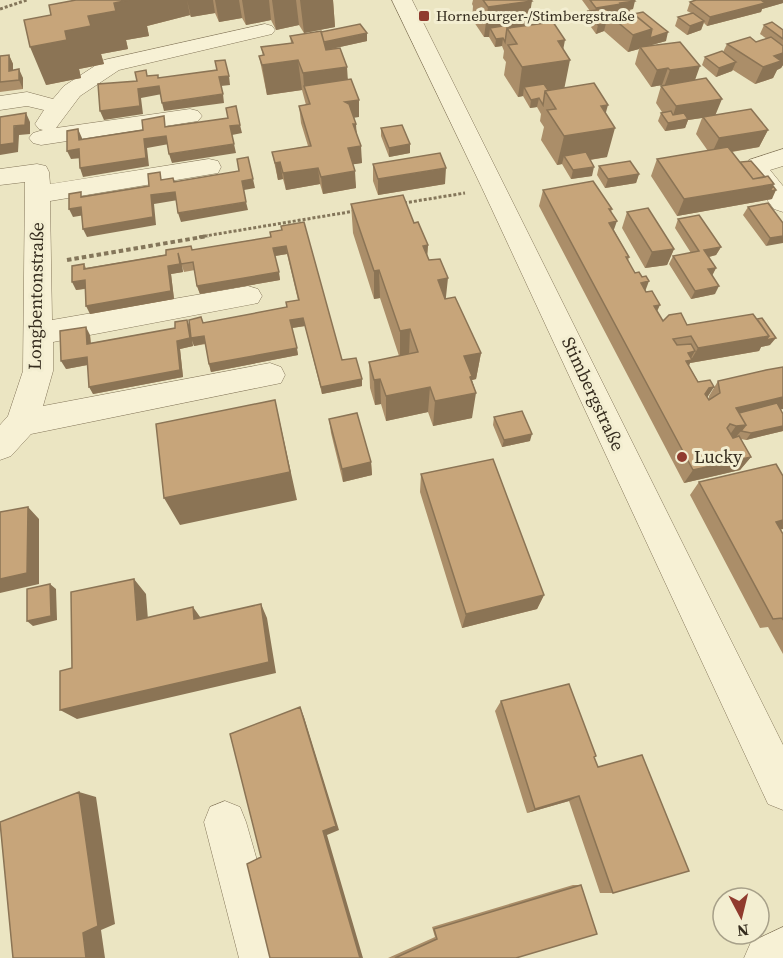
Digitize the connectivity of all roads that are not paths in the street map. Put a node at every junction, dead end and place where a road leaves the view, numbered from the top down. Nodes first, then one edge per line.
1 (402, 0) edge
2 (265, 30) dead end
3 (0, 104) edge
4 (58, 107) junction
5 (190, 116) dead end
6 (41, 138) junction
7 (783, 157) edge
8 (209, 167) dead end
9 (0, 177) edge
10 (38, 183) junction
11 (783, 203) edge
12 (248, 296) dead end
13 (38, 334) junction
14 (270, 375) dead end
15 (22, 423) junction
16 (0, 446) edge
17 (783, 789) edge
18 (225, 822) dead end
19 (783, 950) edge
20 (262, 958) edge
21 (768, 958) edge

1 - 17 street, Stimbergstraße
2 - 4 street, Longbentonstraße
3 - 4 street
4 - 6 street, Longbentonstraße
5 - 6 street
6 - 10 street, Longbentonstraße
7 - 11 street
8 - 10 street
9 - 10 street
10 - 13 street, Longbentonstraße
12 - 13 street
13 - 15 street, Longbentonstraße
14 - 15 street
15 - 16 street, Longbentonstraße
18 - 20 street
19 - 21 street

